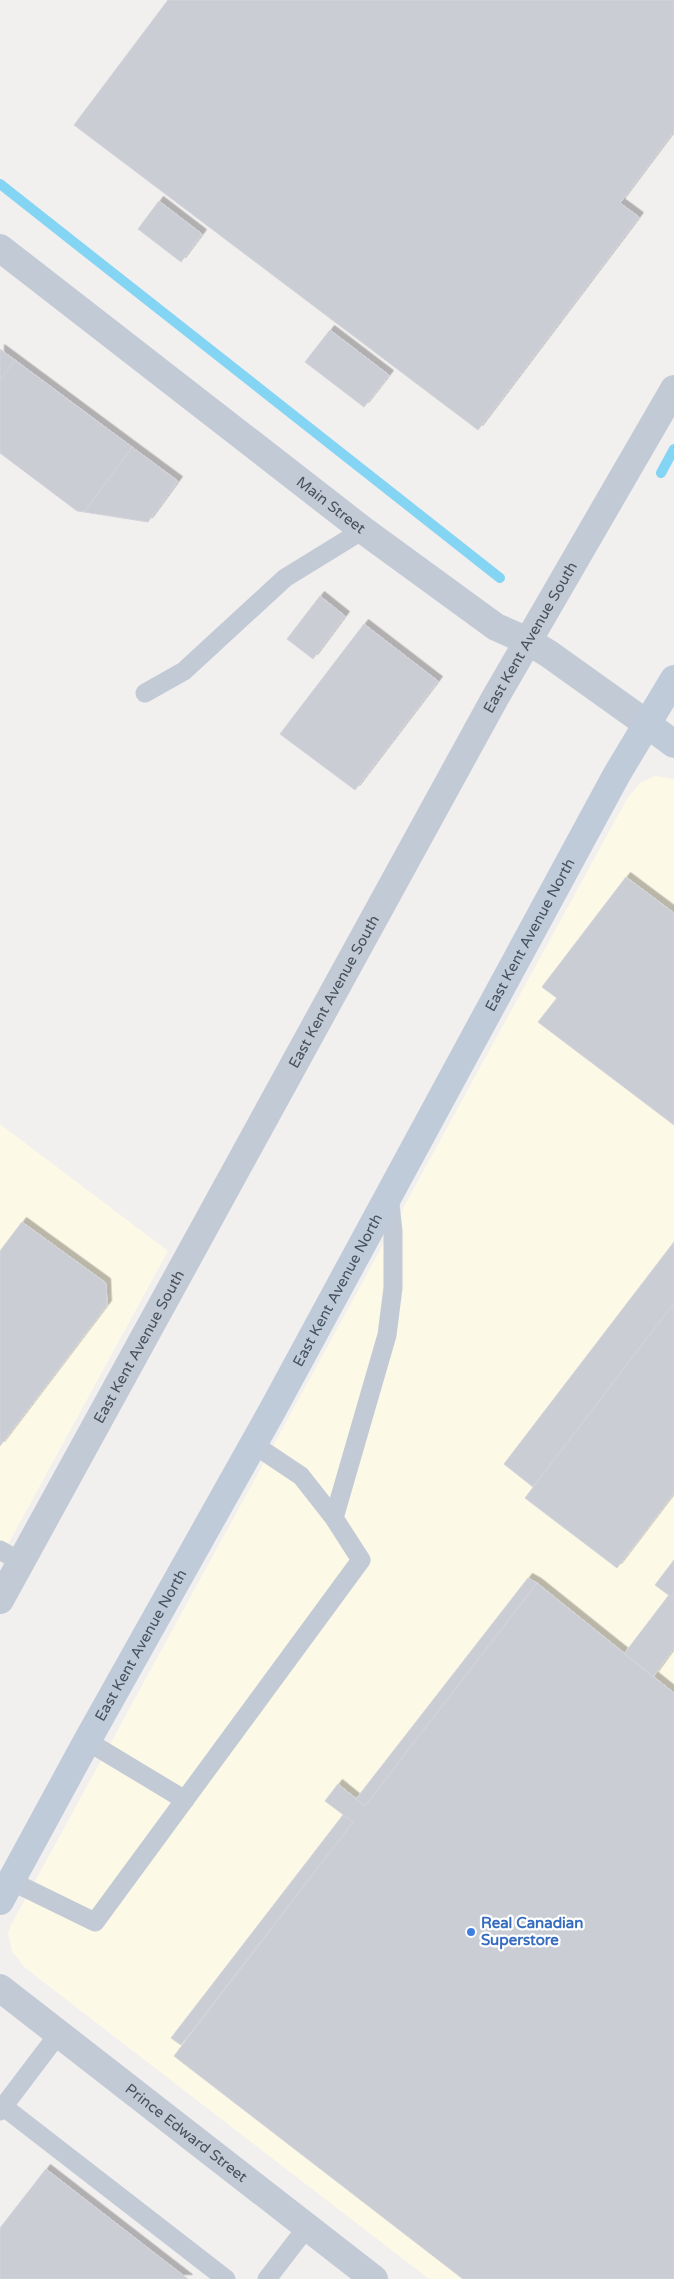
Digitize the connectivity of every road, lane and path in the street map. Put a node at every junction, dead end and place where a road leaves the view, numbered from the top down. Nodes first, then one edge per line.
1 (0, 248) edge
2 (674, 388) edge
3 (363, 530) junction
4 (528, 641) junction
5 (674, 679) edge
6 (145, 693) dead end
7 (647, 724) junction
8 (674, 744) edge
9 (389, 1193) junction
10 (253, 1444) junction
11 (334, 1518) junction
12 (10, 1556) edge
13 (0, 1600) edge
14 (86, 1741) junction
15 (185, 1800) junction
16 (5, 1891) edge
17 (0, 1988) edge
18 (58, 2032) junction
19 (2, 2109) edge
20 (307, 2227) junction
21 (226, 2279) edge
22 (267, 2279) edge
23 (374, 2279) edge

1 - 3 street, Main Street
2 - 4 street, East Kent Avenue South
3 - 4 street, Main Street
3 - 6 lane
4 - 7 street, Main Street
4 - 12 street, East Kent Avenue South
5 - 7 street, East Kent Avenue North
7 - 8 street, Main Street
7 - 9 street, East Kent Avenue North
9 - 10 street, East Kent Avenue North
9 - 11 lane
10 - 11 lane
10 - 14 street, East Kent Avenue North
11 - 15 lane
12 - 13 street, East Kent Avenue South
14 - 15 lane
14 - 16 street, East Kent Avenue North
15 - 16 lane
17 - 18 street, Prince Edward Street
18 - 19 lane
18 - 20 street, Prince Edward Street
19 - 21 lane
20 - 22 lane
20 - 23 street, Prince Edward Street

